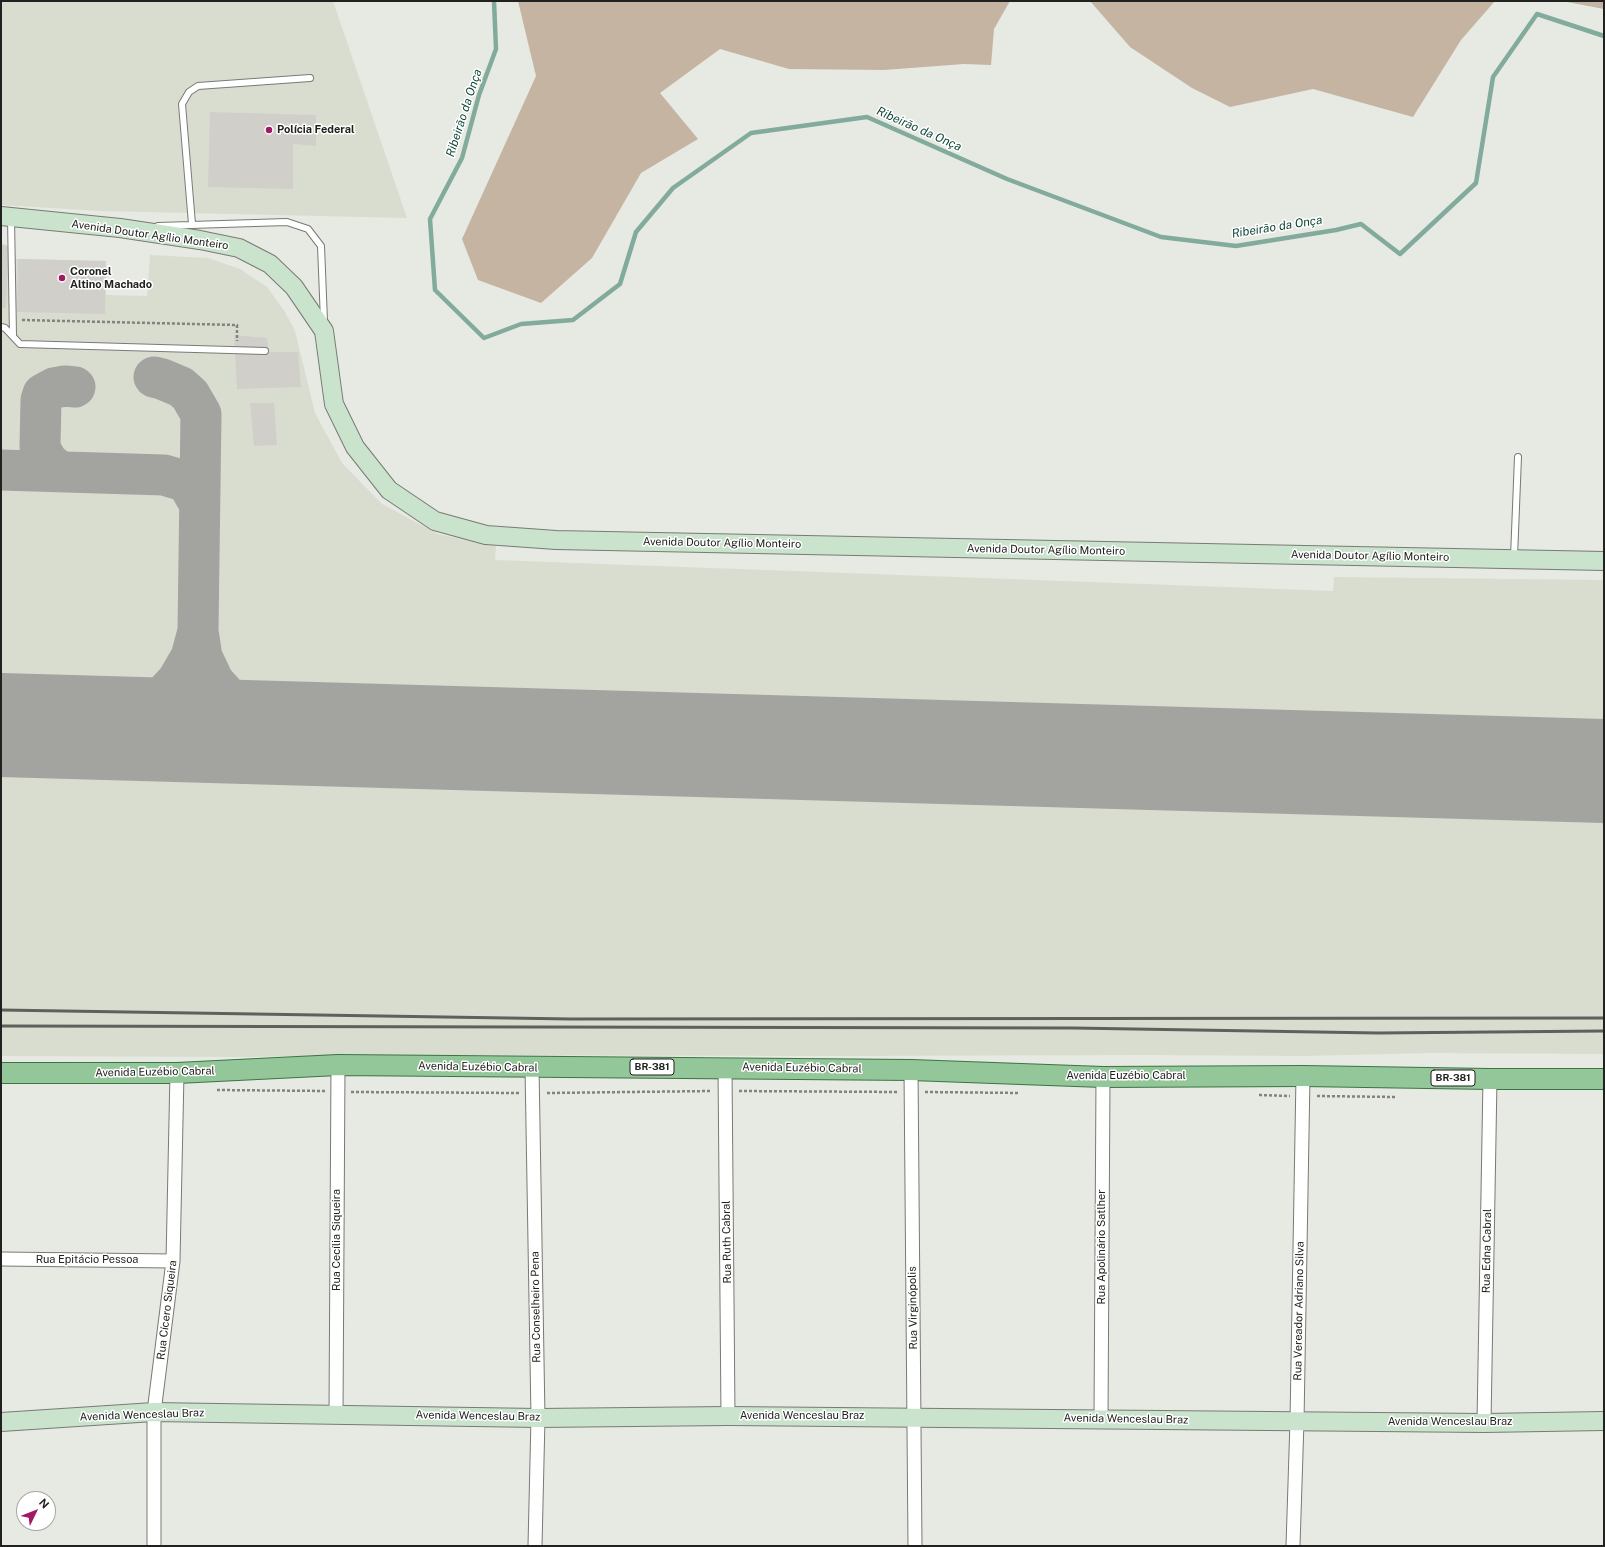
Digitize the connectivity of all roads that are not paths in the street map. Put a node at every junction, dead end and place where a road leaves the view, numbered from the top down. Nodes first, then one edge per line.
1 (310, 78) dead end
2 (6, 216) edge
3 (192, 224) junction
4 (120, 228) junction
5 (1, 328) edge
6 (324, 330) junction
7 (13, 336) junction
8 (265, 351) dead end
9 (1518, 457) dead end
10 (1514, 559) junction
11 (1604, 561) edge
12 (338, 1065) junction
13 (532, 1067) junction
14 (725, 1068) junction
15 (911, 1070) junction
16 (1, 1073) edge
17 (177, 1073) junction
18 (1302, 1076) junction
19 (1103, 1077) junction
20 (1490, 1079) junction
21 (1604, 1079) edge
22 (1, 1260) edge
23 (173, 1261) junction
24 (154, 1412) junction
25 (336, 1414) junction
26 (728, 1416) junction
27 (914, 1417) junction
28 (538, 1418) junction
29 (1101, 1418) junction
30 (1297, 1421) junction
31 (1604, 1421) edge
32 (1, 1422) edge
33 (1484, 1423) junction
34 (154, 1546) edge
35 (535, 1546) edge
36 (915, 1546) edge
37 (1293, 1546) edge

1 - 3 lane
2 - 4 street, Avenida Doutor Agílio Monteiro
2 - 7 lane
3 - 4 lane
3 - 6 lane
4 - 6 street, Avenida Doutor Agílio Monteiro
5 - 7 lane
6 - 10 street, Avenida Doutor Agílio Monteiro
7 - 8 lane
9 - 10 lane
10 - 11 street, Avenida Doutor Agílio Monteiro
12 - 13 main road, Avenida Euzébio Cabral / BR-381
12 - 17 main road, Avenida Euzébio Cabral / BR-381
12 - 25 street, Rua Cecília Siqueira
13 - 14 main road, Avenida Euzébio Cabral / BR-381
13 - 28 street, Rua Conselheiro Pena
14 - 15 main road, Avenida Euzébio Cabral / BR-381
14 - 26 street, Rua Ruth Cabral
15 - 19 main road, Avenida Euzébio Cabral / BR-381
15 - 27 street, Rua Virginópolis
16 - 17 main road, Avenida Euzébio Cabral / BR-381
17 - 23 street, Rua Cícero Siqueira
18 - 19 main road, Avenida Euzébio Cabral / BR-381
18 - 20 main road, Avenida Euzébio Cabral / BR-381
18 - 30 street, Rua Vereador Adriano Silva
19 - 29 street, Rua Apolinário Satlher
20 - 21 main road, Avenida Euzébio Cabral / BR-381
20 - 33 street, Rua Edna Cabral
22 - 23 street, Rua Epitácio Pessoa
23 - 24 street, Rua Cícero Siqueira
24 - 25 street, Avenida Wenceslau Braz
24 - 32 street, Avenida Wenceslau Braz
24 - 34 street, Rua Cícero Siqueira
25 - 28 street, Avenida Wenceslau Braz
26 - 27 street, Avenida Wenceslau Braz
26 - 28 street, Avenida Wenceslau Braz
27 - 29 street, Avenida Wenceslau Braz
27 - 36 street, Rua Virginópolis
28 - 35 street, Rua Conselheiro Pena
29 - 30 street, Avenida Wenceslau Braz
30 - 33 street, Avenida Wenceslau Braz
30 - 37 street, Rua Vereador Adriano Silva
31 - 33 street, Avenida Wenceslau Braz

